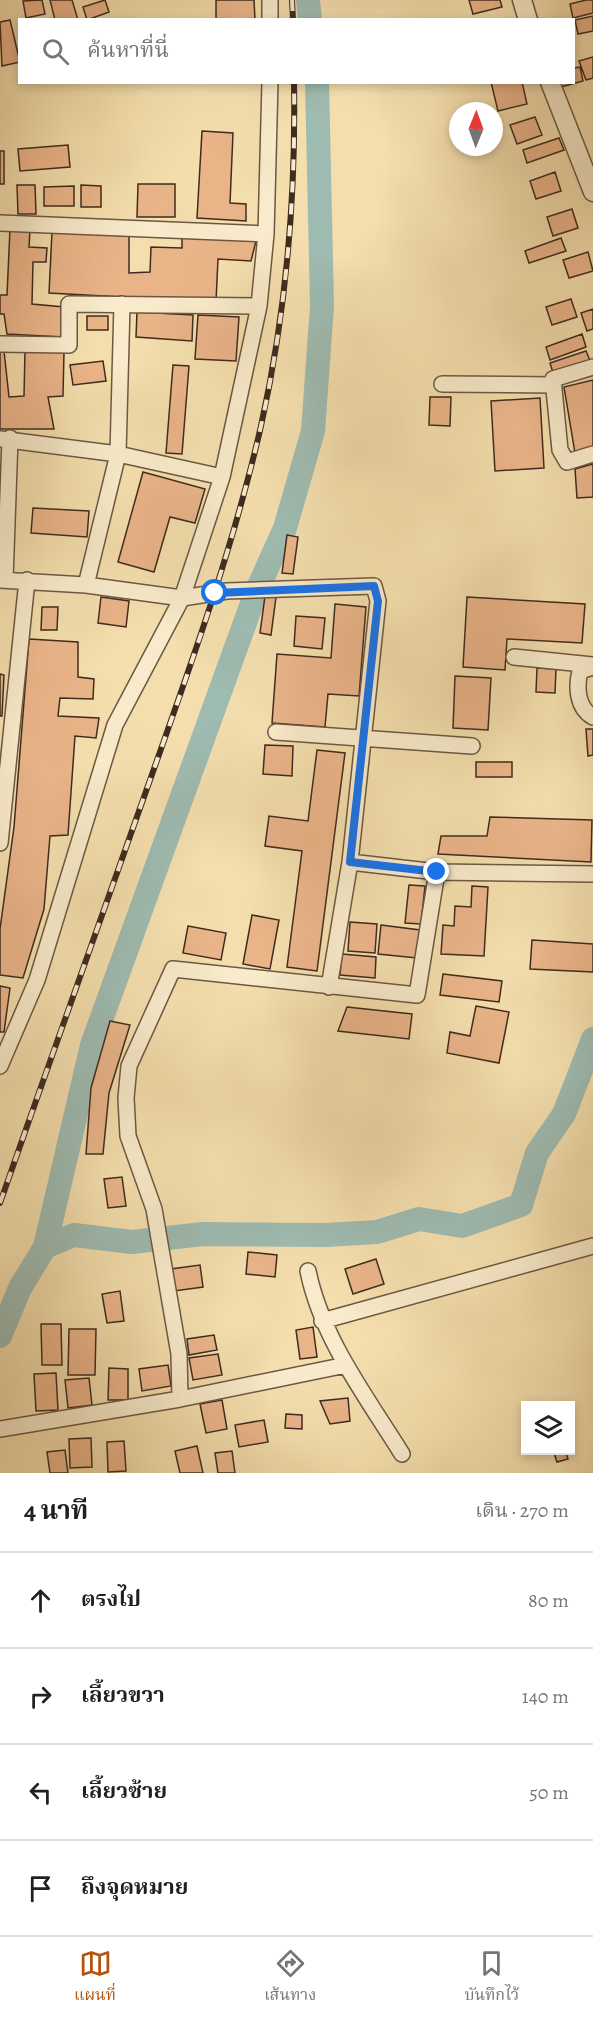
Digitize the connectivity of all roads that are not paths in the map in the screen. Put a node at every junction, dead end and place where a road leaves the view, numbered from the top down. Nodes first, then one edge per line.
1 (270, 0) edge
2 (522, 0) edge
3 (270, 18) edge
4 (527, 18) edge
5 (270, 84) edge
6 (551, 84) edge
7 (592, 190) edge
8 (0, 223) edge
9 (266, 234) junction
10 (122, 304) junction
11 (259, 306) junction
12 (0, 344) edge
13 (593, 367) edge
14 (442, 384) dead end
15 (554, 385) junction
16 (5, 439) edge
17 (118, 454) junction
18 (593, 454) edge
19 (222, 477) junction
20 (3, 580) edge
21 (27, 580) junction
22 (86, 585) junction
23 (182, 598) junction
24 (514, 657) dead end
25 (593, 666) edge
26 (593, 717) edge
27 (276, 732) dead end
28 (363, 737) junction
29 (472, 746) dead end
30 (0, 843) edge
31 (350, 862) junction
32 (437, 872) junction
33 (593, 874) edge
34 (329, 987) junction
35 (3, 1052) edge
36 (0, 1066) edge
37 (593, 1246) edge
38 (308, 1271) dead end
39 (322, 1321) junction
40 (346, 1365) junction
41 (180, 1399) junction
42 (0, 1429) edge
43 (402, 1454) dead end

1 - 3 street
2 - 4 street
5 - 9 street
6 - 7 street
8 - 9 street
9 - 11 street
10 - 11 street
10 - 12 street
10 - 17 street
11 - 19 street
13 - 15 street
14 - 15 street
15 - 18 street
16 - 17 street
16 - 20 street
17 - 19 street
17 - 22 street
19 - 23 street
20 - 21 street
21 - 22 street
21 - 30 street
22 - 23 street
23 - 28 street
23 - 35 street
24 - 25 street
25 - 26 street
27 - 28 street
28 - 29 street
28 - 31 street
31 - 32 street
31 - 34 street
32 - 33 street
32 - 34 street
34 - 41 street
35 - 36 street
37 - 39 street
38 - 39 street
39 - 40 street
40 - 41 street
40 - 43 street
41 - 42 street

